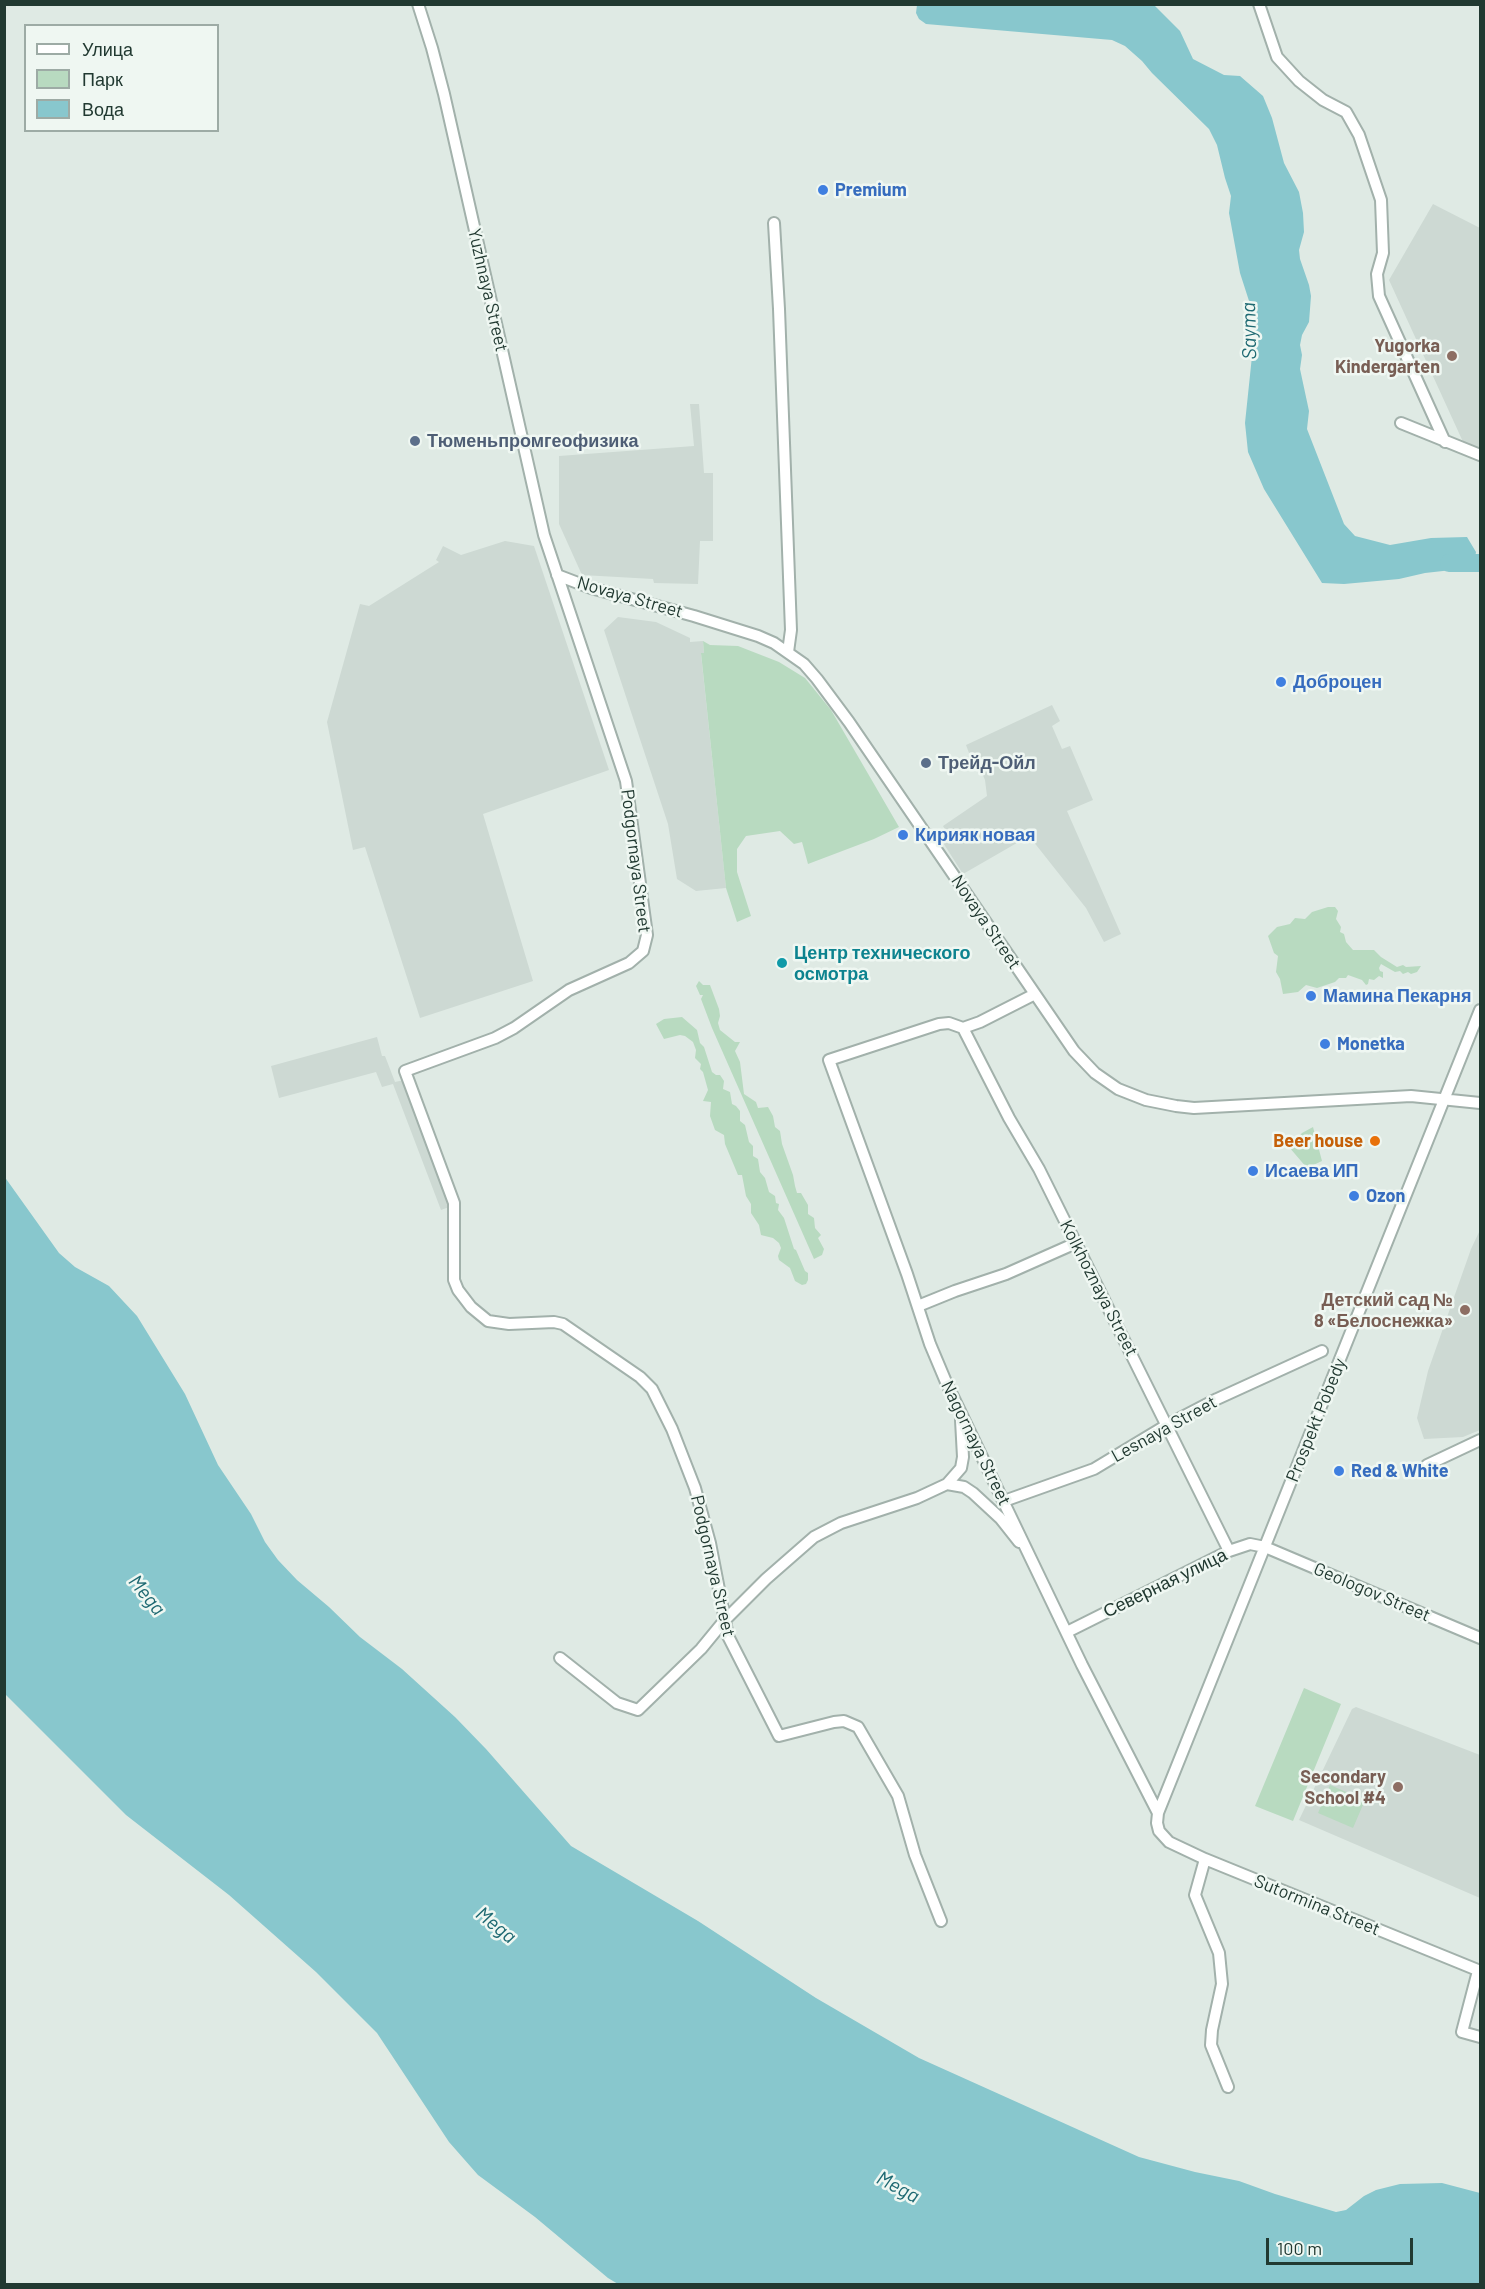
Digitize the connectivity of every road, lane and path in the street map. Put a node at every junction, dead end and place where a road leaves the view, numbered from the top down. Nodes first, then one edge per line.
1 (418, 4) edge
2 (1259, 4) edge
3 (774, 223) dead end
4 (1401, 423) dead end
5 (1445, 442) junction
6 (1480, 456) edge
7 (557, 575) junction
8 (788, 652) junction
9 (1035, 994) junction
10 (1480, 1010) edge
11 (963, 1028) junction
12 (1446, 1099) junction
13 (1480, 1103) edge
14 (1076, 1243) junction
15 (918, 1306) junction
16 (1322, 1352) dead end
17 (960, 1412) junction
18 (1167, 1425) junction
19 (1480, 1440) edge
20 (1427, 1465) dead end
21 (947, 1484) junction
22 (1004, 1501) junction
23 (1265, 1547) junction
24 (1229, 1551) junction
25 (1034, 1562) junction
26 (724, 1621) junction
27 (1068, 1632) junction
28 (1480, 1638) edge
29 (560, 1658) dead end
30 (1158, 1813) junction
31 (1159, 1831) joint
32 (1205, 1859) junction
33 (941, 1921) dead end
34 (1479, 1971) edge
35 (1480, 2037) edge
36 (1228, 2087) dead end

1 - 7 street, Yuzhnaya Street
2 - 5 street
3 - 8 street
4 - 5 street
5 - 6 street
7 - 8 street, Novaya Street
7 - 26 street, Podgornaya Street
8 - 9 street, Novaya Street
9 - 11 street
9 - 12 street, Novaya Street
10 - 12 street, Prospekt Pobedy
11 - 14 street, Kolkhoznaya Street
11 - 15 street, Nagornaya Street
12 - 13 street, Novaya Street
12 - 23 street, Prospekt Pobedy
14 - 15 street
14 - 18 street, Kolkhoznaya Street
15 - 17 street, Nagornaya Street
16 - 18 street, Lesnaya Street
17 - 21 street
17 - 22 street, Nagornaya Street
18 - 22 street, Lesnaya Street
18 - 24 street, Kolkhoznaya Street
19 - 20 street
21 - 25 street
21 - 26 street
22 - 25 street, Nagornaya Street
23 - 24 street, Северная улица
23 - 28 street, Geologov Street
23 - 30 street, Prospekt Pobedy
24 - 27 street, Северная улица
25 - 27 street, Nagornaya Street
26 - 29 street
26 - 33 street, Podgornaya Street
27 - 30 street, Nagornaya Street
30 - 31 street, Prospekt Pobedy
31 - 32 street, Sutormina Street
32 - 34 street, Sutormina Street
32 - 36 street
34 - 35 street

